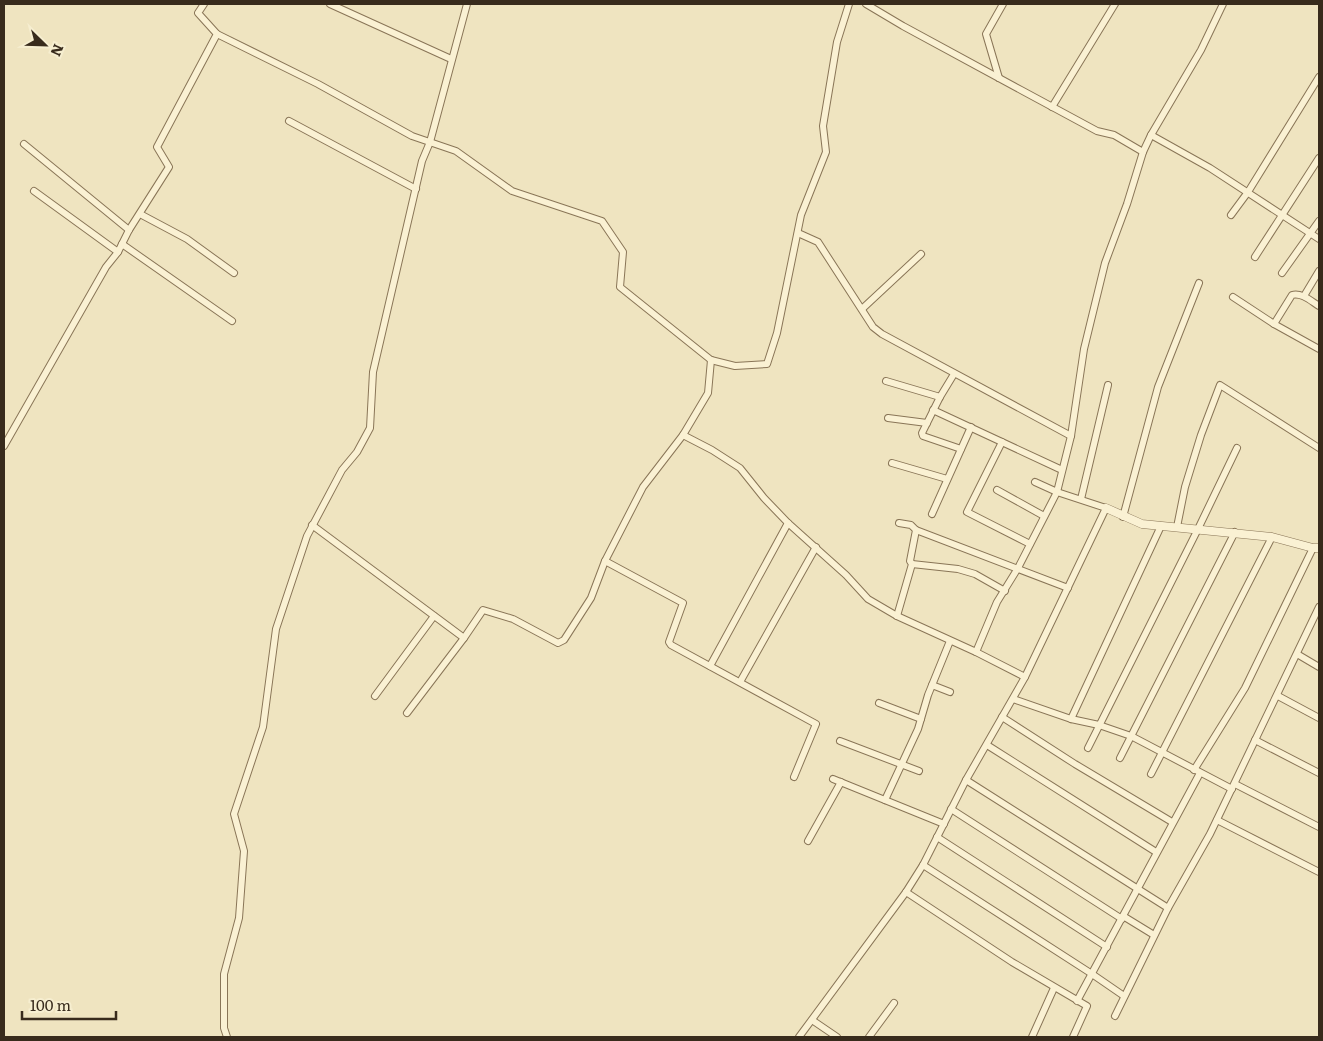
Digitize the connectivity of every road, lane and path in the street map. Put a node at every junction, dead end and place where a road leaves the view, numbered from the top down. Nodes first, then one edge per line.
1 (204, 4) edge
2 (330, 4) edge
3 (467, 4) edge
4 (850, 4) edge
5 (866, 4) edge
6 (1003, 4) edge
7 (1115, 4) edge
8 (1222, 4) edge
9 (218, 34) junction
10 (451, 59) junction
11 (1319, 77) edge
12 (999, 78) junction
13 (1052, 107) junction
14 (289, 121) dead end
15 (1151, 135) junction
16 (430, 142) junction
17 (24, 144) dead end
18 (1143, 152) junction
19 (1319, 158) edge
20 (416, 189) junction
21 (34, 191) dead end
22 (1248, 192) junction
23 (140, 214) junction
24 (1231, 215) dead end
25 (1281, 215) junction
26 (1319, 221) edge
27 (129, 230) junction
28 (798, 233) junction
29 (1311, 234) junction
30 (1319, 239) edge
31 (122, 244) junction
32 (118, 252) junction
33 (921, 254) dead end
34 (1255, 258) dead end
35 (1319, 271) edge
36 (234, 273) dead end
37 (1282, 273) dead end
38 (1199, 283) dead end
39 (1304, 296) junction
40 (1233, 297) dead end
41 (1319, 306) edge
42 (862, 309) junction
43 (232, 321) dead end
44 (1274, 324) junction
45 (1319, 349) edge
46 (711, 360) junction
47 (954, 374) junction
48 (886, 381) dead end
49 (1108, 385) dead end
50 (940, 397) junction
51 (933, 410) junction
52 (888, 418) dead end
53 (926, 423) junction
54 (971, 427) junction
55 (683, 435) junction
56 (1071, 436) junction
57 (1002, 442) junction
58 (4, 446) edge
59 (1236, 448) dead end
60 (1319, 448) edge
61 (961, 449) junction
62 (892, 463) dead end
63 (1062, 470) junction
64 (947, 479) junction
65 (1035, 482) dead end
66 (997, 490) dead end
67 (1057, 492) junction
68 (1080, 499) junction
69 (1106, 508) junction
70 (932, 514) dead end
71 (1044, 516) junction
72 (1123, 517) junction
73 (788, 523) junction
74 (898, 523) dead end
75 (312, 525) junction
76 (1161, 526) junction
77 (1177, 527) junction
78 (1198, 529) junction
79 (916, 530) junction
80 (1235, 532) junction
81 (1272, 537) junction
82 (1030, 544) junction
83 (816, 547) junction
84 (1316, 548) edge
85 (605, 561) junction
86 (912, 564) junction
87 (1018, 568) junction
88 (1068, 588) junction
89 (1005, 591) junction
90 (1319, 607) edge
91 (434, 616) junction
92 (897, 616) junction
93 (464, 638) junction
94 (950, 641) junction
95 (976, 652) junction
96 (1297, 654) junction
97 (710, 666) junction
98 (1319, 667) edge
99 (1025, 678) junction
100 (740, 682) junction
101 (932, 685) junction
102 (950, 692) dead end
103 (375, 696) dead end
104 (1278, 696) junction
105 (1014, 699) junction
106 (879, 703) dead end
107 (407, 713) dead end
108 (1002, 716) junction
109 (921, 718) junction
110 (1319, 718) edge
111 (1071, 719) junction
112 (1098, 725) junction
113 (1131, 736) junction
114 (1255, 740) junction
115 (840, 741) dead end
116 (986, 745) junction
117 (1088, 748) dead end
118 (1162, 753) junction
119 (1120, 758) dead end
120 (901, 765) junction
121 (919, 771) dead end
122 (1197, 771) junction
123 (1319, 773) edge
124 (1151, 774) dead end
125 (794, 777) dead end
126 (833, 779) dead end
127 (966, 780) junction
128 (841, 782) junction
129 (1233, 786) junction
130 (885, 800) junction
131 (951, 809) junction
132 (1217, 820) junction
133 (1172, 822) junction
134 (944, 824) junction
135 (1319, 827) edge
136 (937, 837) junction
137 (808, 840) dead end
138 (1156, 852) junction
139 (923, 865) junction
140 (1319, 872) edge
141 (1138, 890) junction
142 (906, 892) junction
143 (1168, 908) junction
144 (1123, 917) junction
145 (1154, 935) junction
146 (1106, 947) junction
147 (1092, 974) junction
148 (1054, 988) junction
149 (1124, 996) junction
150 (1077, 1000) junction
151 (894, 1003) dead end
152 (1115, 1016) dead end
153 (812, 1020) junction
154 (227, 1037) edge
155 (799, 1037) edge
156 (837, 1037) edge
157 (869, 1037) edge
158 (1032, 1037) edge
159 (1073, 1037) edge

1 - 9 street
2 - 10 street
3 - 10 street
4 - 28 street
5 - 12 street
6 - 12 street
7 - 13 street
8 - 15 street
9 - 16 street
9 - 23 street
10 - 16 street
11 - 22 street
12 - 13 street
13 - 18 street
14 - 20 street
15 - 18 street
15 - 22 street
16 - 20 street
16 - 46 street
17 - 27 street
18 - 56 street
19 - 25 street
20 - 75 street
21 - 32 street
22 - 24 street
22 - 25 street
23 - 27 street
23 - 36 street
25 - 29 street
25 - 34 street
26 - 29 street
27 - 31 street
28 - 42 street
28 - 46 street
29 - 30 street
29 - 37 street
31 - 32 street
31 - 43 street
32 - 58 street
33 - 42 street
35 - 39 street
38 - 72 street
39 - 41 street
39 - 44 street
40 - 44 street
42 - 47 street
44 - 45 street
46 - 55 street
47 - 50 street
47 - 56 street
48 - 50 street
49 - 68 street
50 - 51 street
51 - 53 street
51 - 54 street
52 - 53 street
53 - 61 street
54 - 57 street
54 - 61 street
55 - 73 street
55 - 85 street
56 - 63 street
57 - 63 street
57 - 82 street
59 - 78 street
60 - 77 street
61 - 64 street
62 - 64 street
63 - 67 street
64 - 70 street
65 - 67 street
66 - 71 street
67 - 68 street
67 - 71 street
68 - 69 street
69 - 72 street
69 - 88 street
71 - 82 street
72 - 76 street
73 - 83 street
73 - 97 street
74 - 79 street
75 - 91 street
75 - 154 street
76 - 77 street
76 - 111 street
77 - 78 street
78 - 80 street
78 - 112 street
79 - 86 street
79 - 87 street
80 - 81 street
80 - 113 street
81 - 84 street
81 - 118 street
82 - 87 street
83 - 92 street
83 - 100 street
84 - 122 street
85 - 93 street
85 - 97 street
86 - 89 street
86 - 92 street
87 - 88 street
87 - 89 street
88 - 99 street
89 - 95 street
90 - 96 street
91 - 93 street
91 - 103 street
92 - 94 street
93 - 107 street
94 - 95 street
94 - 101 street
95 - 99 street
96 - 98 street
96 - 104 street
97 - 100 street
99 - 105 street
100 - 125 street
101 - 102 street
101 - 109 street
104 - 110 street
104 - 114 street
105 - 108 street
105 - 111 street
106 - 109 street
108 - 116 street
108 - 133 street
109 - 120 street
111 - 112 street
112 - 113 street
112 - 117 street
113 - 118 street
113 - 119 street
114 - 123 street
114 - 129 street
115 - 120 street
116 - 127 street
116 - 138 street
118 - 122 street
118 - 124 street
120 - 121 street
120 - 130 street
122 - 129 street
122 - 133 street
126 - 128 street
127 - 131 street
127 - 141 street
128 - 130 street
128 - 137 street
129 - 132 street
129 - 135 street
130 - 134 street
131 - 134 street
131 - 144 street
132 - 140 street
132 - 143 street
133 - 138 street
134 - 136 street
136 - 139 street
136 - 146 street
138 - 141 street
139 - 142 street
139 - 147 street
141 - 143 street
141 - 144 street
142 - 148 street
142 - 153 street
143 - 145 street
144 - 145 street
144 - 146 street
145 - 149 street
146 - 147 street
147 - 149 street
147 - 150 street
148 - 150 street
148 - 158 street
149 - 152 street
150 - 159 street
151 - 157 street
153 - 155 street
153 - 156 street

